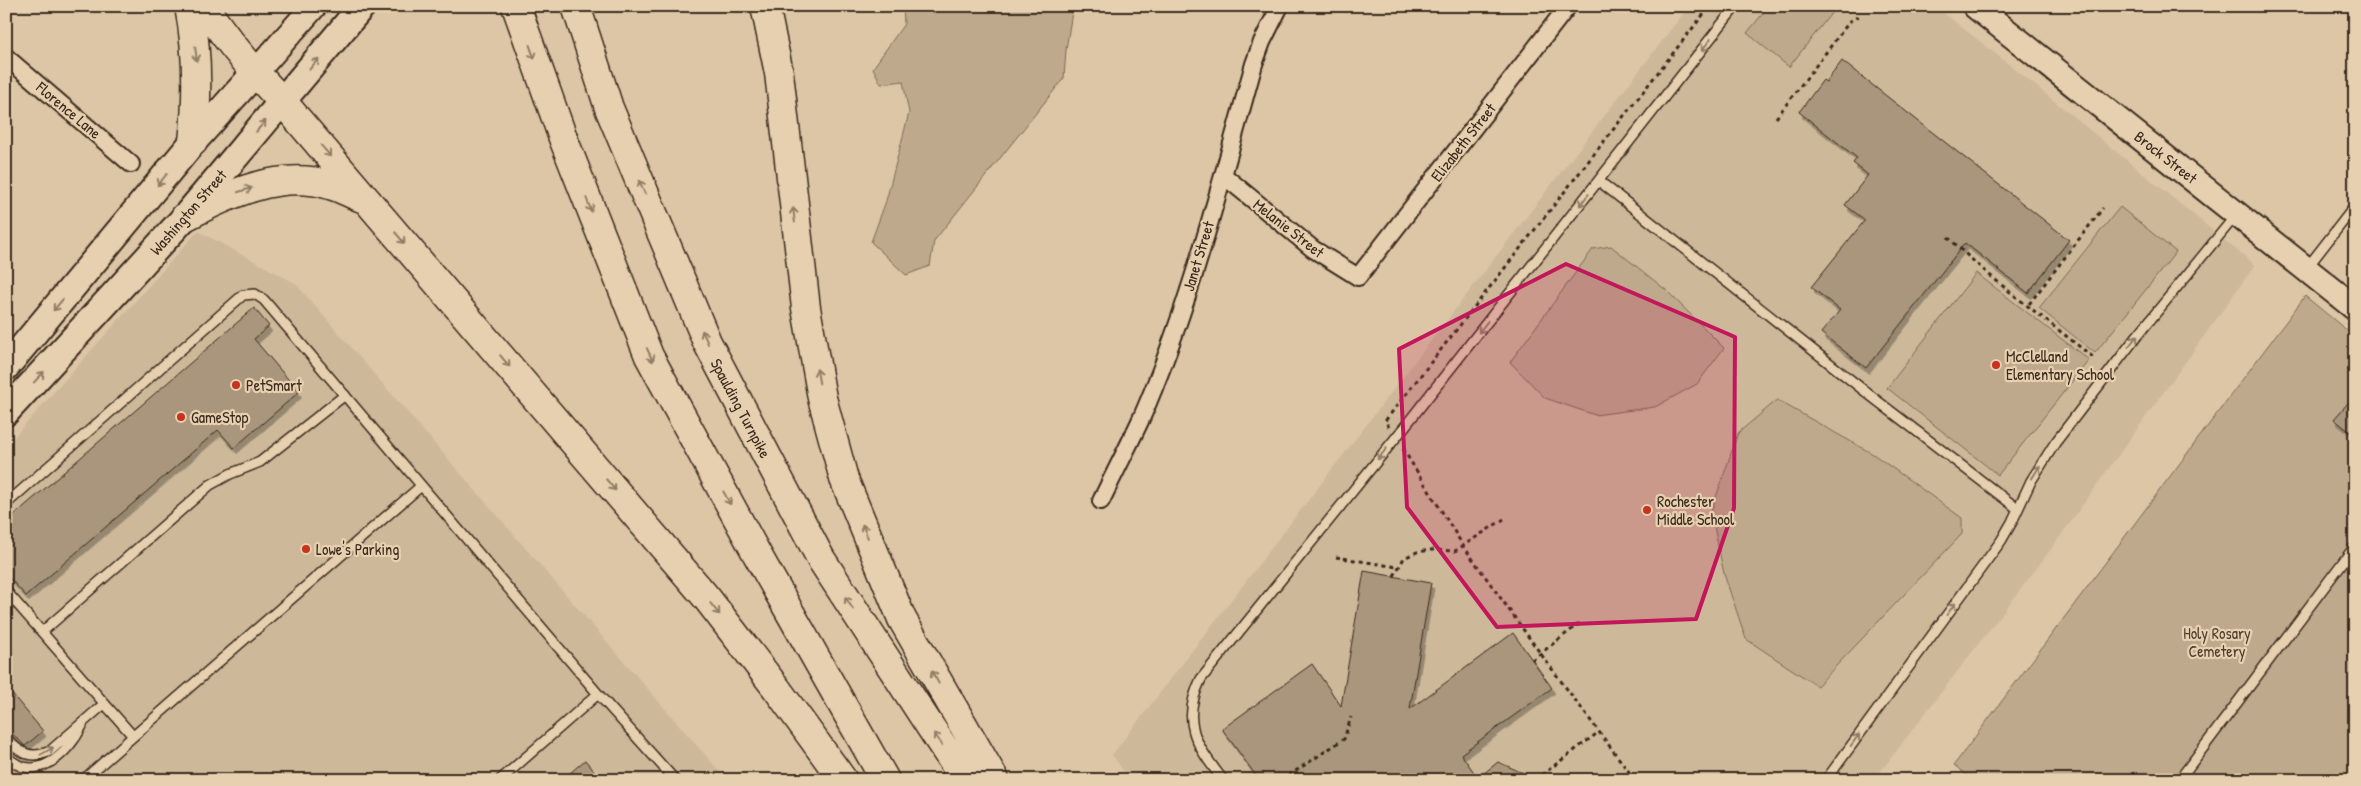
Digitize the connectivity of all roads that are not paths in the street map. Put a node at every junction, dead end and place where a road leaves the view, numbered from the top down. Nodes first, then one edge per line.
1 (189, 6) edge
2 (204, 6) edge
3 (314, 6) edge
4 (362, 6) edge
5 (516, 6) edge
6 (576, 6) edge
7 (765, 6) edge
8 (1280, 6) edge
9 (1568, 6) edge
10 (1736, 6) edge
11 (1976, 6) edge
12 (6, 57) edge
13 (255, 73) junction
14 (282, 101) junction
15 (193, 142) junction
16 (131, 164) dead end
17 (1223, 175) junction
18 (1599, 181) junction
19 (368, 201) junction
20 (2355, 206) edge
21 (2237, 214) junction
22 (185, 217) junction
23 (2306, 269) junction
24 (1358, 277) joint
25 (2355, 308) edge
26 (6, 367) edge
27 (345, 395) junction
28 (6, 412) edge
29 (421, 486) junction
30 (1101, 501) dead end
31 (6, 504) edge
32 (2018, 509) junction
33 (2355, 546) edge
34 (6, 591) edge
35 (42, 632) junction
36 (598, 694) junction
37 (104, 704) junction
38 (84, 722) junction
39 (132, 735) junction
40 (6, 738) edge
41 (6, 756) edge
42 (83, 780) edge
43 (500, 780) edge
44 (675, 780) edge
45 (843, 780) edge
46 (885, 780) edge
47 (965, 780) edge
48 (995, 780) edge
49 (1223, 780) edge
50 (1826, 780) edge
51 (2179, 780) edge

1 -> 15 highway
2 - 13 highway
3 - 13 street
14 -> 4 main road, Washington Street
5 -> 46 highway
47 -> 6 highway, Spaulding Turnpike
48 -> 7 highway
8 - 17 street, Janet Street
9 - 24 street, Elizabeth Street
10 -> 18 lane
11 - 21 street, Brock Street
12 - 16 street, Florence Lane
13 - 14 highway
13 - 15 main road
14 -> 19 highway
22 -> 14 main road, Washington Street
15 -> 26 main road
17 - 24 street, Melanie Street
17 - 30 street, Janet Street
18 - 32 lane
18 -> 49 lane
22 -> 19 highway
19 -> 45 highway
20 - 23 lane
21 - 23 street, Brock Street
32 -> 21 lane
28 -> 22 main road, Washington Street
23 - 25 street, Brock Street
27 - 29 lane
27 - 31 lane
27 - 35 lane
29 - 36 lane
29 - 39 lane
50 -> 32 lane
33 - 51 lane
34 - 35 lane
35 - 37 lane
36 - 43 lane
36 - 44 lane
37 - 38 lane
37 - 39 lane
40 -> 38 lane
38 - 41 lane
39 - 42 lane

